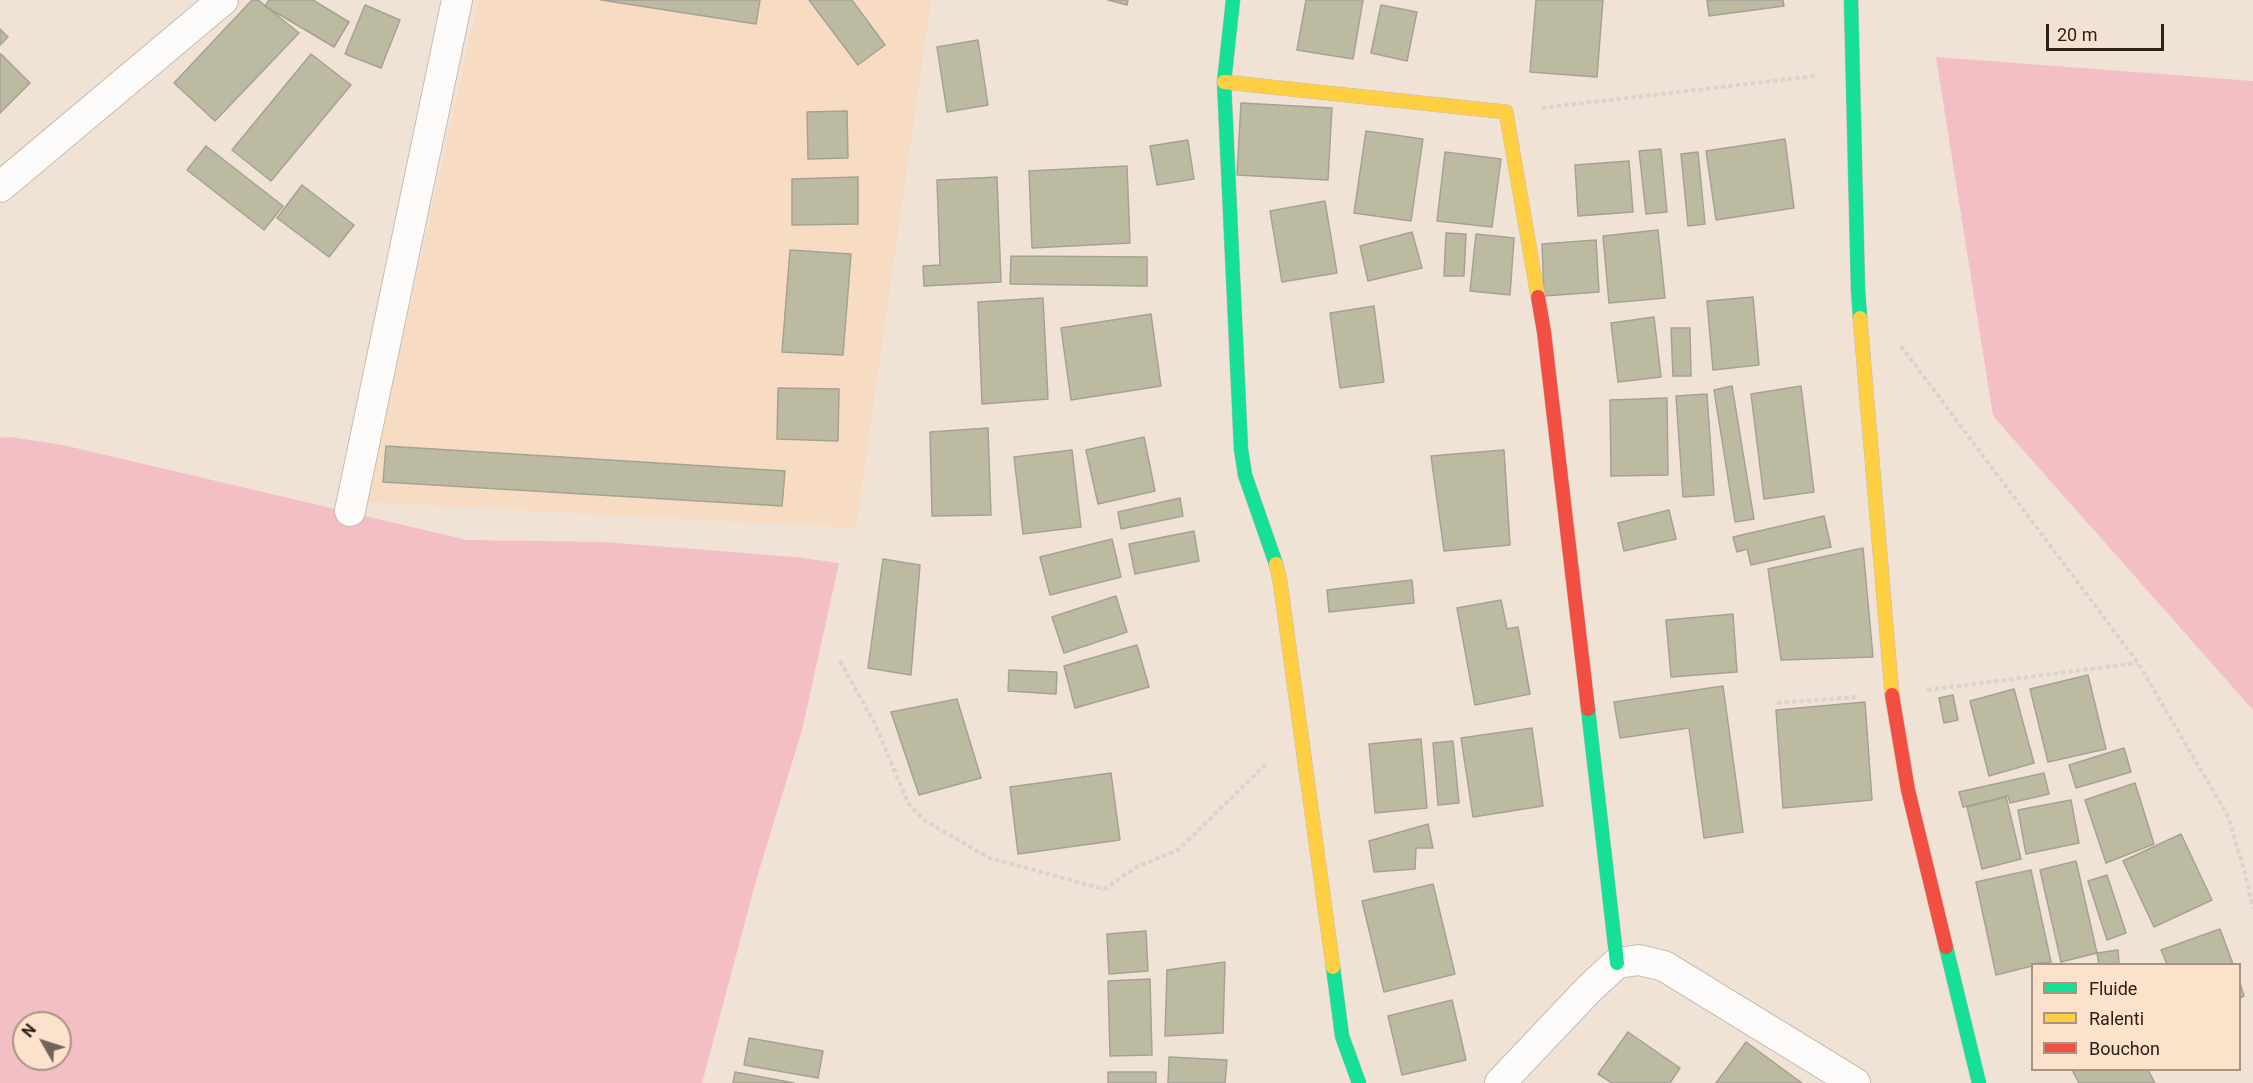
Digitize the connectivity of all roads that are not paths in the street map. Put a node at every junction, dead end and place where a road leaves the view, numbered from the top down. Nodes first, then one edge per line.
1 (223, 0) edge
2 (457, 0) edge
3 (1233, 0) edge
4 (1851, 0) edge
5 (1224, 82) junction
6 (0, 187) edge
7 (350, 511) dead end
8 (1617, 963) junction
9 (1359, 1083) edge
10 (1500, 1083) edge
11 (1855, 1083) edge
12 (1979, 1083) edge

1 - 6 street
2 - 7 street
3 - 5 street
4 - 12 street
5 - 8 street
5 - 9 street
8 - 10 street
8 - 11 street

